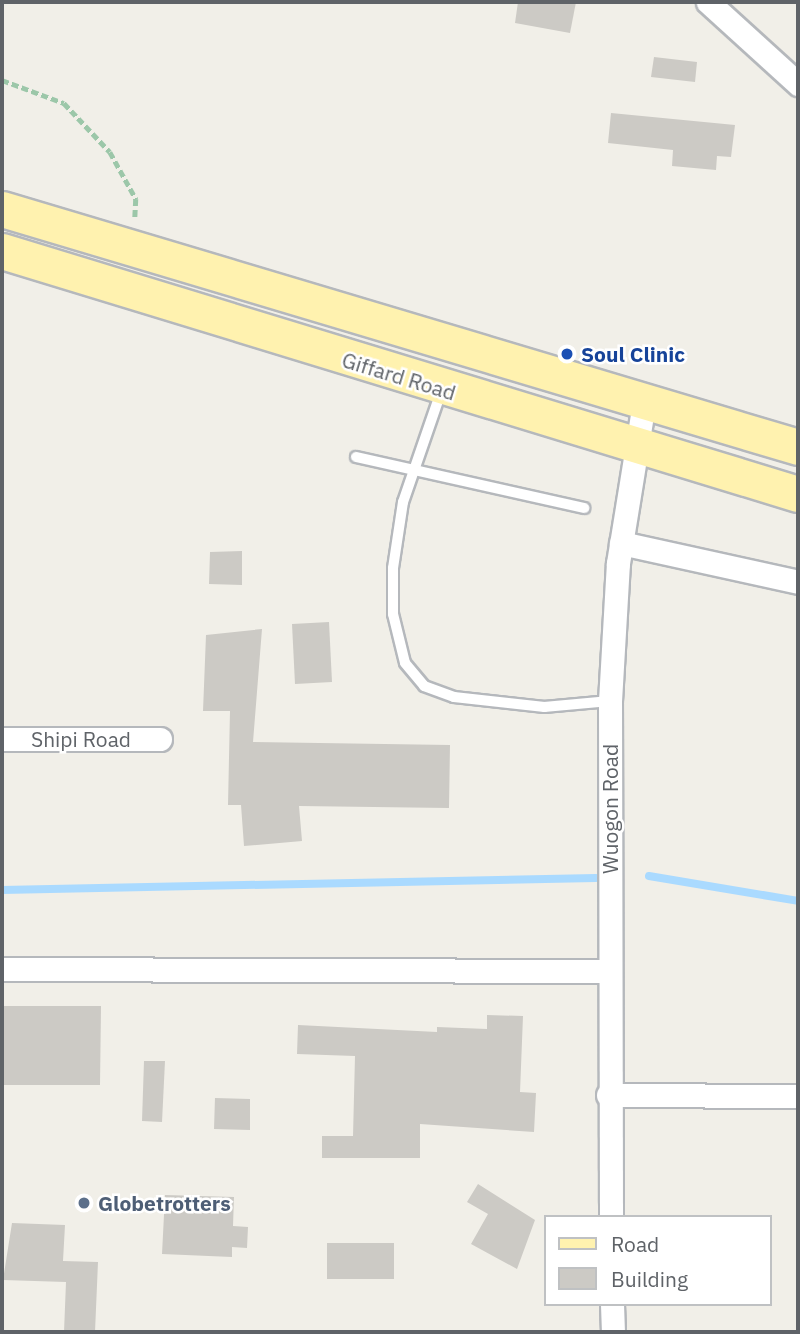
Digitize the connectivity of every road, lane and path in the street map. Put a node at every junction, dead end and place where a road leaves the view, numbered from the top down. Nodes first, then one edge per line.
1 (708, 2) edge
2 (2, 80) edge
3 (798, 84) edge
4 (2, 209) edge
5 (2, 251) edge
6 (135, 251) junction
7 (442, 389) junction
8 (645, 403) junction
9 (798, 446) edge
10 (635, 449) junction
11 (356, 457) dead end
12 (414, 469) junction
13 (798, 494) edge
14 (584, 508) dead end
15 (621, 543) junction
16 (798, 582) edge
17 (610, 701) junction
18 (2, 739) edge
19 (160, 739) dead end
20 (2, 969) edge
21 (610, 971) junction
22 (608, 1096) junction
23 (798, 1096) edge
24 (611, 1215) edge
25 (612, 1306) edge
26 (613, 1332) edge

1 - 3 street
2 - 6 path
4 - 6 main road, Giffard Road
5 - 7 main road, Giffard Road
6 - 8 main road, Giffard Road
7 - 10 main road, Giffard Road
7 - 12 lane
8 - 9 main road, Giffard Road
8 - 10 street, Wuogon Road
10 - 13 main road, Giffard Road
10 - 15 street, Wuogon Road
11 - 12 lane
12 - 14 lane
12 - 17 lane
15 - 16 street
15 - 17 street, Wuogon Road
17 - 21 street, Wuogon Road
18 - 19 street, Shipi Road
20 - 21 street
21 - 22 street, Wuogon Road
22 - 23 street
22 - 24 street, Wuogon Road
25 - 26 street

